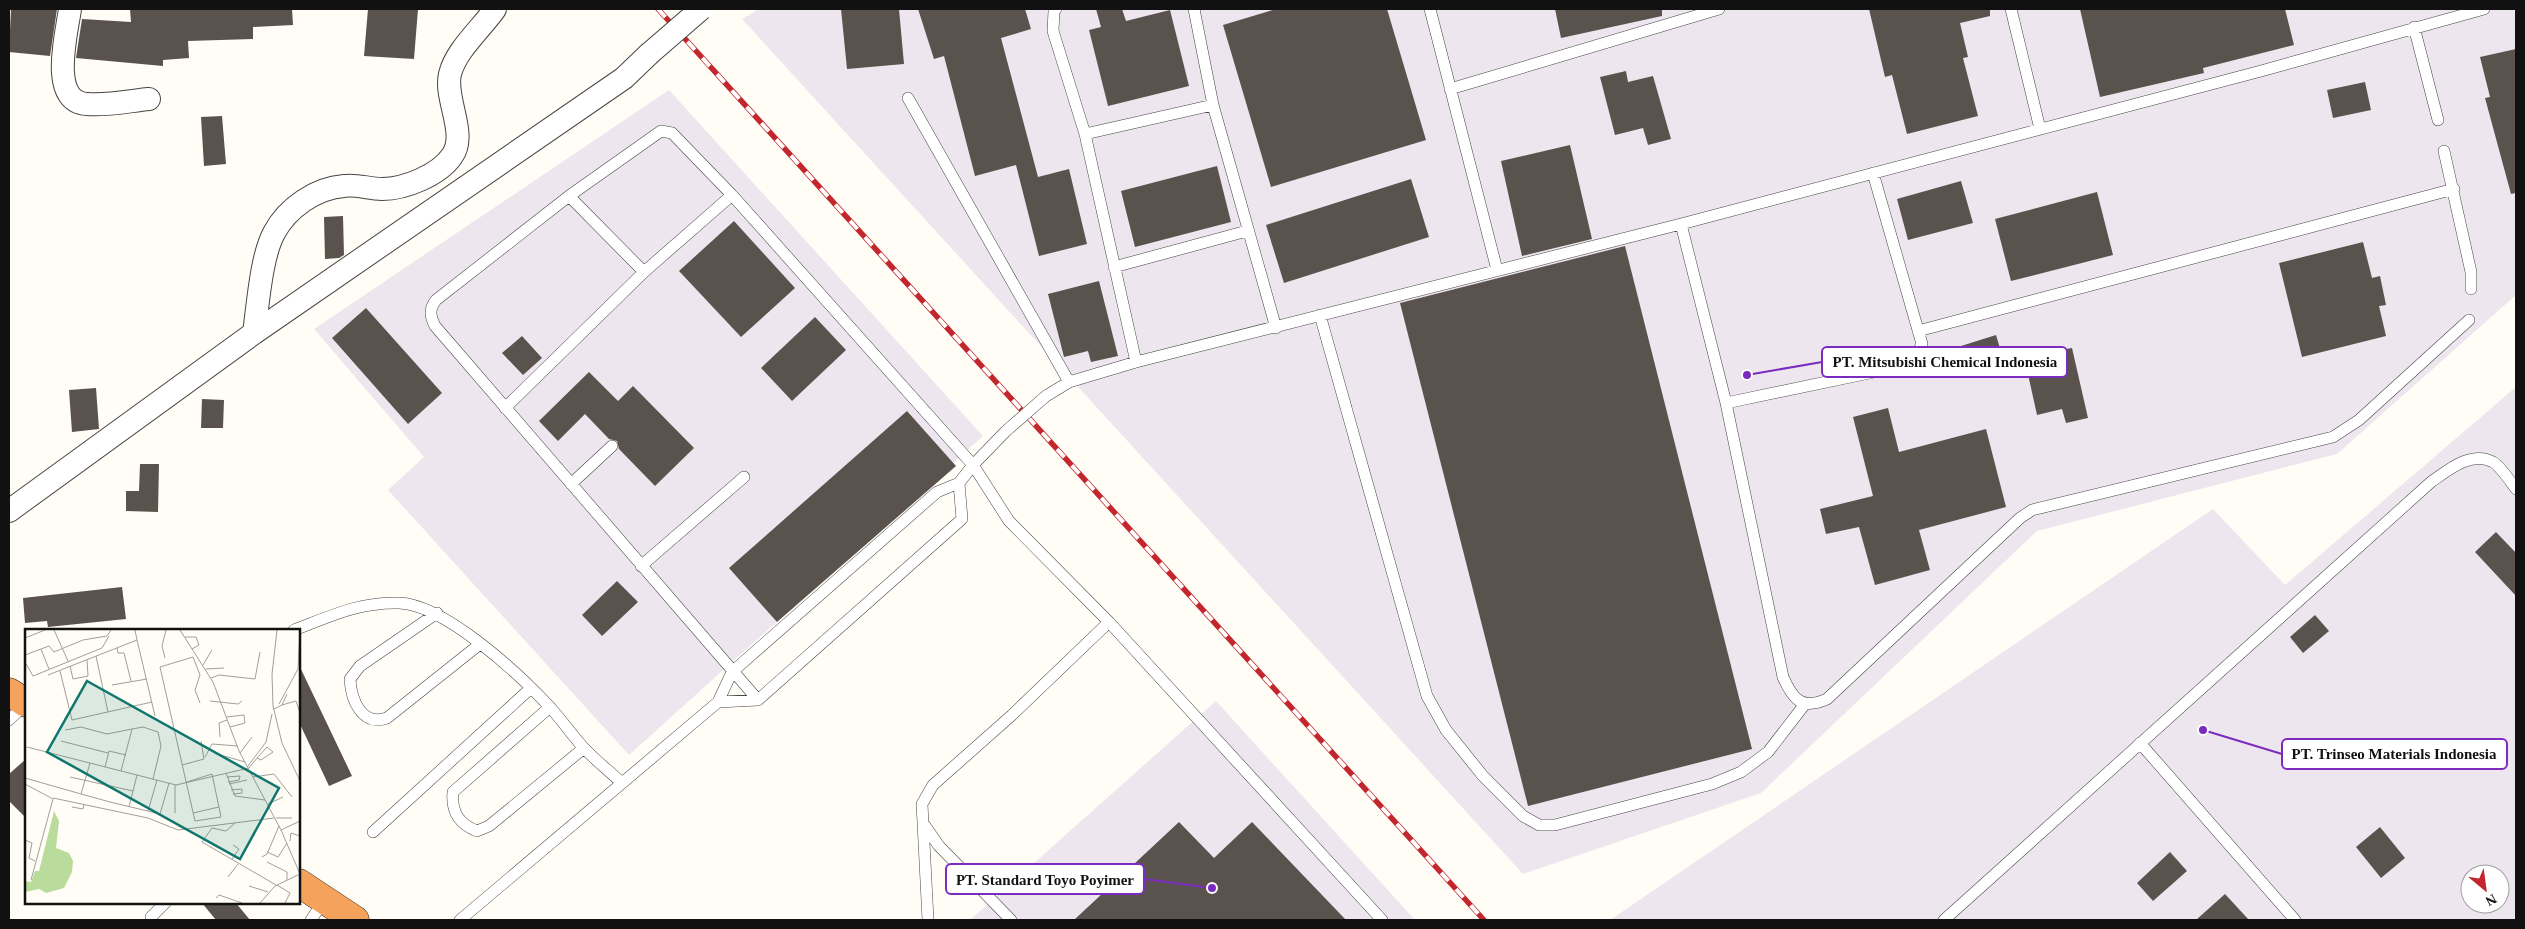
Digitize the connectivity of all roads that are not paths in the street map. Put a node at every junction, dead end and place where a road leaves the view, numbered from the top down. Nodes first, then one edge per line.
1 (70, 9) edge
2 (495, 9) edge
3 (700, 9) edge
4 (1056, 9) edge
5 (1194, 9) edge
6 (1430, 9) edge
7 (1719, 9) edge
8 (2011, 9) edge
9 (2484, 9) edge
10 (2414, 27) junction
11 (1450, 89) junction
12 (908, 98) dead end
13 (149, 99) dead end
14 (1213, 105) junction
15 (2438, 120) dead end
16 (2040, 129) junction
17 (1084, 134) junction
18 (2444, 151) dead end
19 (1873, 173) junction
20 (2454, 188) junction
21 (732, 195) junction
22 (570, 196) junction
23 (1682, 224) junction
24 (1247, 231) junction
25 (1114, 267) junction
26 (1497, 270) junction
27 (644, 272) junction
28 (2471, 289) dead end
29 (1320, 315) junction
30 (2469, 320) dead end
31 (1276, 328) junction
32 (1918, 332) junction
33 (254, 333) junction
34 (1136, 362) junction
35 (1069, 382) junction
36 (1726, 403) junction
37 (505, 408) junction
38 (612, 446) dead end
39 (973, 465) junction
40 (744, 477) dead end
41 (959, 483) junction
42 (571, 484) junction
43 (2516, 489) edge
44 (9, 511) edge
45 (641, 566) junction
46 (437, 613) junction
47 (1109, 622) junction
48 (297, 629) edge
49 (480, 644) junction
50 (732, 672) junction
51 (531, 688) junction
52 (9, 692) edge
53 (758, 700) junction
54 (718, 702) junction
55 (25, 703) edge
56 (1805, 704) junction
57 (25, 705) edge
58 (550, 707) junction
59 (9, 720) edge
60 (2140, 743) junction
61 (584, 748) junction
62 (622, 783) junction
63 (923, 823) junction
64 (373, 832) dead end
65 (300, 884) edge
66 (164, 904) edge
67 (318, 910) edge
68 (151, 917) dead end
69 (355, 920) edge
70 (460, 920) edge
71 (928, 920) edge
72 (1011, 920) edge
73 (1382, 920) edge
74 (1944, 920) edge
75 (2295, 920) edge

1 - 13 street
2 - 33 street
3 - 33 street, bridge
4 - 17 lane
5 - 14 lane
6 - 11 lane
7 - 11 lane
8 - 16 lane
9 - 10 lane
10 - 15 lane
10 - 16 lane
11 - 26 lane
12 - 35 lane
14 - 17 lane
14 - 24 lane
16 - 19 lane
17 - 25 lane
18 - 20 lane
19 - 23 lane
19 - 32 lane
20 - 28 lane
20 - 32 lane
21 - 22 lane
21 - 27 lane
21 - 39 lane
22 - 27 lane
22 - 37 lane
23 - 26 lane
23 - 36 lane
24 - 25 lane
24 - 31 lane
25 - 34 lane
26 - 29 lane
27 - 37 lane
29 - 31 lane
29 - 56 lane
30 - 56 lane
31 - 34 lane
32 - 36 lane
33 - 44 street
34 - 35 lane
35 - 39 lane, bridge
36 - 56 lane
37 - 42 lane
38 - 42 lane
39 - 41 lane
39 - 47 lane
40 - 45 lane
41 - 50 lane
41 - 53 lane
42 - 45 lane
43 - 60 lane
45 - 50 lane
46 - 48 lane
46 - 49 lane
46 - 49 lane
47 - 63 lane
47 - 73 lane
49 - 51 lane
50 - 53 lane
50 - 54 lane
51 - 58 lane
51 - 64 lane
52 - 55 highway
53 - 54 lane
54 - 62 lane
57 - 59 lane
58 - 61 lane
58 - 61 lane
60 - 74 lane
60 - 75 lane
61 - 62 lane
62 - 70 lane
63 - 71 lane
63 - 72 lane
65 - 67 highway
66 - 68 lane
67 - 69 highway

